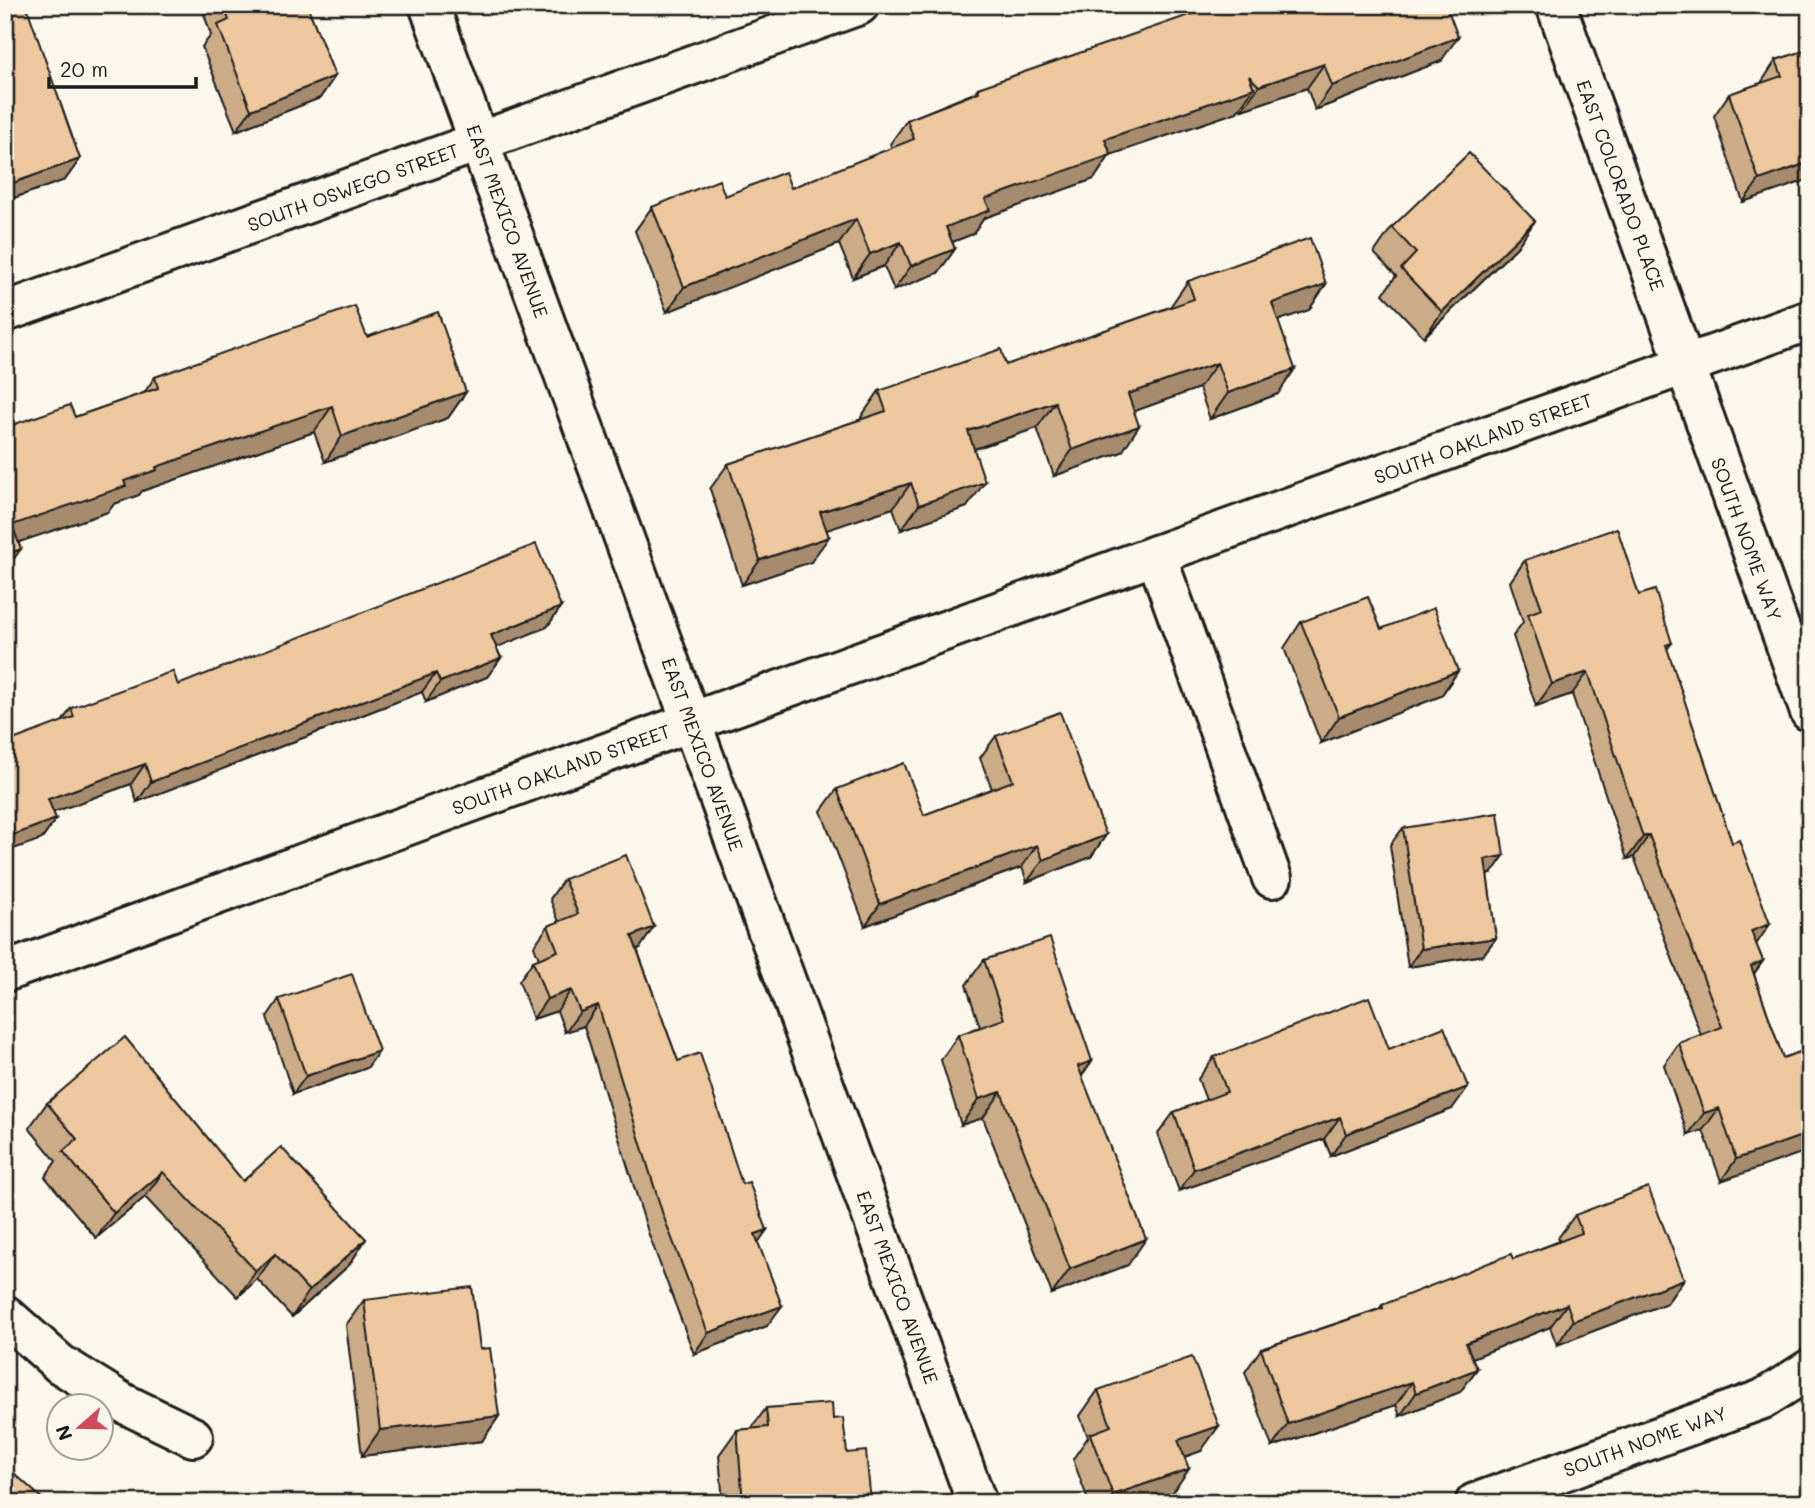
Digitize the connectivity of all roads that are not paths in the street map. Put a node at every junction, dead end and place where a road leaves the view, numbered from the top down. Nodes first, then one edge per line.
1 (429, 5) edge
2 (859, 5) edge
3 (1556, 5) edge
4 (479, 142) junction
5 (5, 312) edge
6 (1810, 320) edge
7 (1685, 365) junction
8 (1156, 555) junction
9 (1810, 712) edge
10 (691, 722) junction
11 (1272, 878) dead end
12 (5, 972) edge
13 (5, 1315) edge
14 (1810, 1369) edge
15 (193, 1437) dead end
16 (977, 1503) edge
17 (1475, 1503) edge

1 - 4 street, EAST MEXICO AVENUE
2 - 4 street, SOUTH OSWEGO STREET
3 - 7 street, EAST COLORADO PLACE
4 - 5 street, SOUTH OSWEGO STREET
4 - 10 street, EAST MEXICO AVENUE
6 - 7 street, SOUTH OAKLAND STREET
7 - 8 street, SOUTH OAKLAND STREET
7 - 9 street, SOUTH NOME WAY
8 - 10 street, SOUTH OAKLAND STREET
8 - 11 street
10 - 12 street, SOUTH OAKLAND STREET
10 - 16 street, EAST MEXICO AVENUE
13 - 15 street
14 - 17 street, SOUTH NOME WAY

